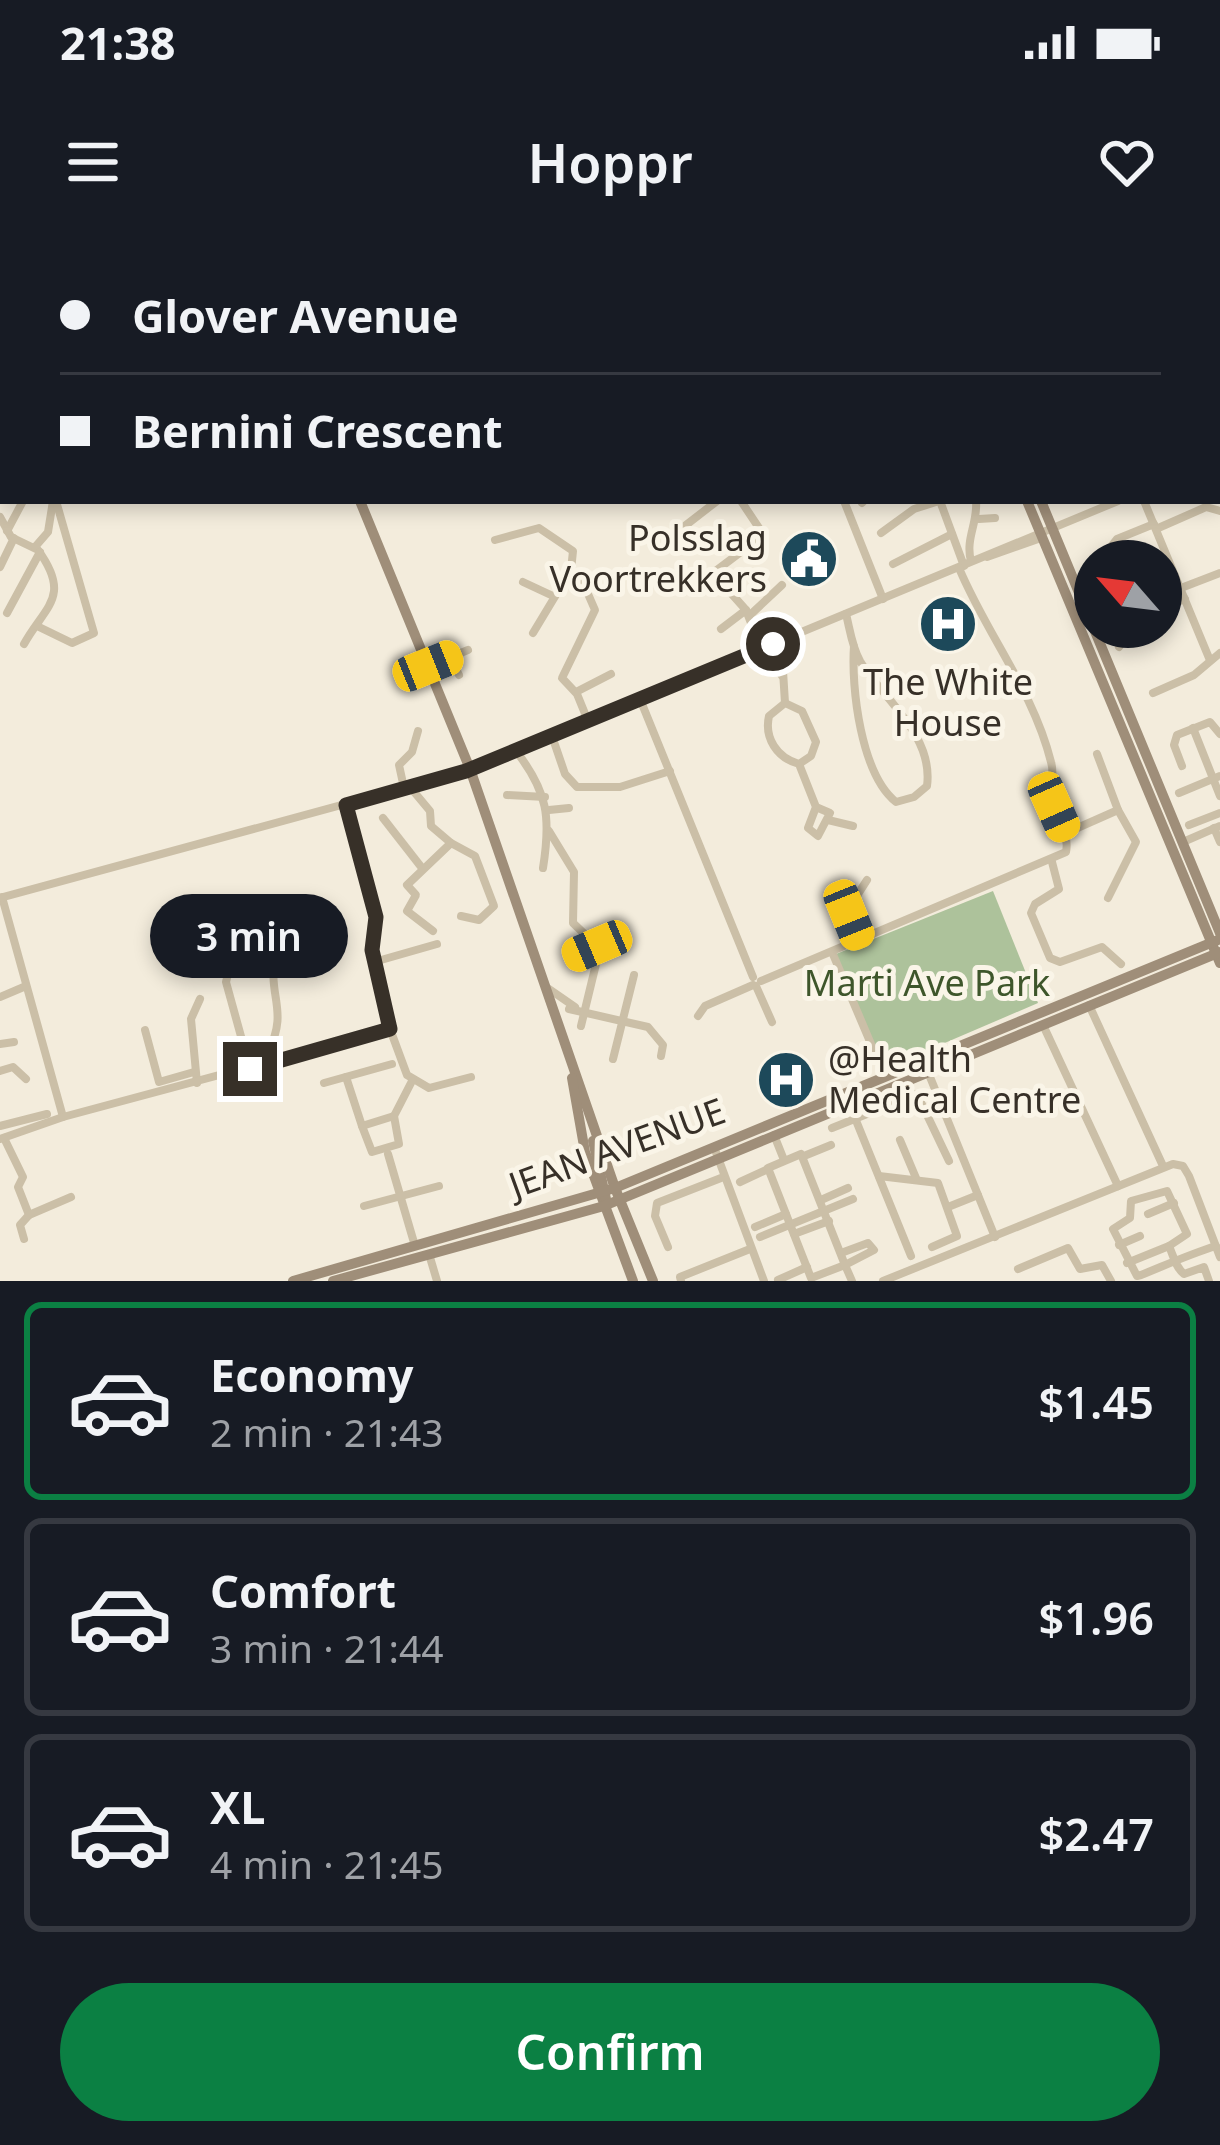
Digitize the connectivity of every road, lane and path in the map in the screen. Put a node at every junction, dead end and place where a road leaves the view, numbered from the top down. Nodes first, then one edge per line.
1 (21, 504) edge
2 (53, 504) edge
3 (55, 504) edge
4 (359, 504) edge
5 (359, 504) edge
6 (713, 504) edge
7 (743, 504) edge
8 (845, 504) edge
9 (930, 504) edge
10 (940, 504) edge
11 (976, 504) edge
12 (1028, 504) edge
13 (1042, 504) edge
14 (1113, 504) edge
15 (1145, 504) edge
16 (1220, 511) edge
17 (0, 517) edge
18 (995, 518) dead end
19 (979, 519) junction
20 (1155, 526) junction
21 (1054, 531) junction
22 (677, 532) dead end
23 (881, 533) dead end
24 (952, 534) junction
25 (10, 535) junction
26 (1040, 536) junction
27 (495, 540) dead end
28 (1117, 540) edge
29 (1161, 540) edge
30 (37, 550) junction
31 (893, 564) dead end
32 (966, 564) junction
33 (0, 567) edge
34 (713, 573) junction
35 (569, 574) junction
36 (1220, 574) edge
37 (523, 582) dead end
38 (697, 585) dead end
39 (782, 586) dead end
40 (1182, 588) edge
41 (1182, 591) edge
42 (553, 596) junction
43 (883, 599) junction
44 (1185, 599) junction
45 (1182, 600) edge
46 (7, 613) dead end
47 (747, 613) junction
48 (845, 614) junction
49 (37, 626) junction
50 (721, 629) dead end
51 (533, 633) dead end
52 (24, 644) dead end
53 (854, 646) junction
54 (766, 647) junction
55 (468, 650) dead end
56 (1220, 653) edge
57 (450, 657) junction
58 (1209, 658) junction
59 (428, 666) junction
60 (611, 674) dead end
61 (459, 675) dead end
62 (576, 692) junction
63 (1153, 693) dead end
64 (640, 699) junction
65 (785, 703) junction
66 (588, 721) junction
67 (1193, 728) junction
68 (418, 731) dead end
69 (1220, 734) edge
70 (552, 736) junction
71 (516, 751) junction
72 (1097, 754) dead end
73 (799, 764) junction
74 (1182, 766) dead end
75 (467, 770) junction
76 (670, 771) junction
77 (1216, 777) edge
78 (407, 788) junction
79 (1178, 794) dead end
80 (507, 795) dead end
81 (1220, 796) edge
82 (545, 797) junction
83 (346, 805) junction
84 (816, 807) junction
85 (568, 808) dead end
86 (549, 810) junction
87 (1118, 810) junction
88 (1220, 812) edge
89 (383, 818) dead end
90 (828, 820) junction
91 (1189, 825) dead end
92 (853, 826) dead end
93 (1217, 827) edge
94 (549, 831) junction
95 (1066, 833) junction
96 (1183, 842) junction
97 (1220, 842) edge
98 (452, 843) junction
99 (1052, 862) junction
100 (422, 868) junction
101 (543, 868) dead end
102 (867, 880) dead end
103 (1, 897) edge
104 (1108, 898) dead end
105 (461, 916) dead end
106 (433, 931) dead end
107 (859, 940) junction
108 (610, 941) dead end
109 (436, 944) dead end
110 (597, 946) junction
111 (1218, 947) edge
112 (832, 952) junction
113 (276, 954) dead end
114 (572, 957) dead end
115 (374, 962) junction
116 (596, 964) dead end
117 (1120, 964) dead end
118 (230, 966) dead end
119 (634, 975) dead end
120 (755, 982) junction
121 (26, 986) junction
122 (548, 988) junction
123 (1103, 988) junction
124 (1126, 990) junction
125 (0, 997) edge
126 (200, 999) dead end
127 (1089, 1005) junction
128 (569, 1007) junction
129 (587, 1012) junction
130 (698, 1016) dead end
131 (622, 1021) junction
132 (772, 1022) dead end
133 (560, 1023) junction
134 (1043, 1025) junction
135 (581, 1026) dead end
136 (390, 1029) junction
137 (145, 1030) dead end
138 (14, 1042) dead end
139 (0, 1044) edge
140 (247, 1053) junction
141 (662, 1056) dead end
142 (613, 1060) dead end
143 (392, 1064) dead end
144 (250, 1069) junction
145 (0, 1071) edge
146 (194, 1072) junction
147 (928, 1072) junction
148 (346, 1077) junction
149 (471, 1077) dead end
150 (884, 1077) junction
151 (26, 1079) dead end
152 (412, 1081) junction
153 (197, 1083) junction
154 (324, 1083) dead end
155 (47, 1114) dead end
156 (394, 1116) junction
157 (63, 1117) junction
158 (855, 1118) junction
159 (0, 1126) edge
160 (362, 1126) junction
161 (832, 1128) dead end
162 (773, 1136) junction
163 (2, 1139) edge
164 (900, 1140) dead end
165 (831, 1145) dead end
166 (715, 1153) junction
167 (388, 1154) dead end
168 (804, 1156) junction
169 (784, 1160) junction
170 (949, 1161) dead end
171 (1163, 1166) junction
172 (768, 1169) junction
173 (879, 1177) junction
174 (721, 1178) junction
175 (916, 1178) junction
176 (740, 1182) dead end
177 (439, 1186) dead end
178 (1118, 1186) junction
179 (848, 1188) dead end
180 (401, 1196) junction
181 (609, 1196) junction
182 (978, 1196) junction
183 (71, 1198) dead end
184 (853, 1198) dead end
185 (1174, 1203) junction
186 (823, 1205) junction
187 (364, 1206) dead end
188 (948, 1207) junction
189 (786, 1214) junction
190 (1148, 1214) dead end
191 (28, 1215) junction
192 (829, 1221) junction
193 (792, 1229) junction
194 (1140, 1236) dead end
195 (994, 1237) junction
196 (24, 1239) dead end
197 (479, 1239) junction
198 (1119, 1245) junction
199 (415, 1246) junction
200 (1169, 1246) junction
201 (1216, 1246) junction
202 (668, 1247) dead end
203 (932, 1247) dead end
204 (750, 1250) junction
205 (397, 1251) junction
206 (841, 1253) junction
207 (429, 1254) junction
208 (911, 1256) dead end
209 (1220, 1257) edge
210 (1176, 1261) junction
211 (1127, 1263) junction
212 (845, 1264) junction
213 (806, 1267) junction
214 (1018, 1269) dead end
215 (1131, 1277) edge
216 (778, 1280) edge
217 (809, 1280) edge
218 (292, 1281) edge
219 (333, 1281) edge
220 (437, 1281) edge
221 (633, 1281) edge
222 (653, 1281) edge
223 (681, 1281) edge
224 (764, 1281) edge
225 (853, 1281) edge
226 (883, 1281) edge
227 (1112, 1281) edge
228 (1209, 1281) edge

1 - 25 street
2 - 30 street
3 - 49 street
4 - 59 main road
5 - 75 main road
6 - 22 street
7 - 34 street
8 - 43 street
9 - 23 street
10 - 24 street
11 - 19 street
12 - 26 main road
13 - 21 main road
14 - 21 street
15 - 20 street
16 - 20 street
17 - 25 street
18 - 19 street
19 - 32 street
20 - 28 street
20 - 29 street
21 - 26 street
21 - 96 main road
24 - 31 street
24 - 32 street
25 - 30 street
25 - 33 street
26 - 32 street
26 - 111 main road
27 - 35 street
30 - 46 street
30 - 49 street
32 - 43 street
32 - 95 street
34 - 38 street
34 - 47 street
35 - 42 street
35 - 62 street
36 - 40 street
37 - 42 street
39 - 47 street
41 - 44 street
42 - 51 street
43 - 48 street
44 - 45 street
44 - 58 street
47 - 50 street
47 - 54 street
48 - 53 street
48 - 54 street
49 - 52 street
53 - 53 street
54 - 64 street
54 - 65 street
55 - 57 street
56 - 58 street
57 - 59 street
57 - 61 street
58 - 63 street
59 - 75 main road
60 - 62 street
62 - 66 street
64 - 66 street
64 - 76 street
65 - 73 street
65 - 73 street
66 - 70 street
67 - 69 street
67 - 74 street
67 - 77 street
68 - 78 street
70 - 71 street
70 - 76 street
71 - 75 street
71 - 82 street
72 - 87 street
73 - 84 street
75 - 78 street
75 - 122 main road
75 - 181 main road
76 - 120 street
77 - 79 street
77 - 81 street
78 - 83 street
78 - 98 street
80 - 82 street
82 - 86 street
83 - 103 street
83 - 115 street
84 - 90 street
84 - 90 street
85 - 86 street
86 - 94 street
87 - 95 street
87 - 104 street
88 - 91 street
89 - 100 street
90 - 92 street
93 - 96 street
93 - 97 street
94 - 101 street
94 - 110 street
95 - 99 street
96 - 111 main road
98 - 100 street
98 - 105 street
99 - 107 street
99 - 117 street
100 - 106 street
102 - 107 street
103 - 121 street
107 - 112 street
108 - 110 street
109 - 115 street
110 - 114 street
111 - 123 main road, JEAN AVENUE
111 - 124 main road, JEAN AVENUE
112 - 120 street
112 - 150 street
113 - 140 street
115 - 136 street
116 - 129 street
118 - 140 street
119 - 131 street
120 - 130 street
120 - 132 street
121 - 125 street
121 - 157 street
122 - 128 street
122 - 133 main road
123 - 124 main road
123 - 150 main road, JEAN AVENUE
124 - 127 main road, JEAN AVENUE
126 - 146 street
127 - 134 main road, JEAN AVENUE
127 - 171 street
128 - 129 street
128 - 133 street
129 - 131 street
129 - 135 street
131 - 141 street
131 - 142 street
133 - 181 main road
134 - 147 main road, JEAN AVENUE
134 - 178 street
136 - 144 street
136 - 152 street
137 - 146 street
138 - 139 street
140 - 144 street
143 - 148 street
144 - 153 street
145 - 151 street
146 - 153 street
147 - 162 main road, JEAN AVENUE
147 - 182 street
148 - 154 street
148 - 160 street
149 - 152 street
150 - 166 main road, JEAN AVENUE
152 - 156 street
153 - 157 street
155 - 159 street
156 - 160 street
156 - 160 street
157 - 163 street
158 - 161 street
158 - 170 street
158 - 173 street
162 - 166 main road, JEAN AVENUE
162 - 169 street
163 - 191 street
164 - 175 street
165 - 168 street
166 - 174 street
166 - 181 main road, JEAN AVENUE
167 - 180 street
168 - 169 street
168 - 186 street
169 - 172 street
171 - 178 street
171 - 201 street
172 - 176 street
172 - 189 street
173 - 175 street
173 - 208 street
174 - 202 street
174 - 204 street
175 - 188 street
177 - 180 street
178 - 195 street
179 - 186 street
180 - 187 street
180 - 199 street
181 - 197 main road, JEAN AVENUE
181 - 199 main road, JEAN AVENUE
181 - 221 main road
181 - 222 main road
182 - 188 street
182 - 195 street
183 - 191 street
184 - 186 street
185 - 190 street
185 - 198 street
185 - 200 street
186 - 192 street
186 - 193 street
188 - 203 street
189 - 193 street
189 - 193 street
191 - 196 street
192 - 193 street
192 - 206 street
193 - 213 street
194 - 198 street
195 - 226 street
197 - 205 main road
197 - 207 main road, JEAN AVENUE
198 - 211 street
199 - 205 main road, JEAN AVENUE
200 - 210 street
200 - 211 street
201 - 209 street
201 - 210 street
204 - 223 street
204 - 224 street
205 - 218 main road, JEAN AVENUE
206 - 212 street
206 - 212 street
207 - 219 main road, JEAN AVENUE
207 - 220 street
210 - 215 street
210 - 228 street
211 - 215 street
212 - 217 street
212 - 225 street
213 - 216 street
213 - 217 street
214 - 227 street

